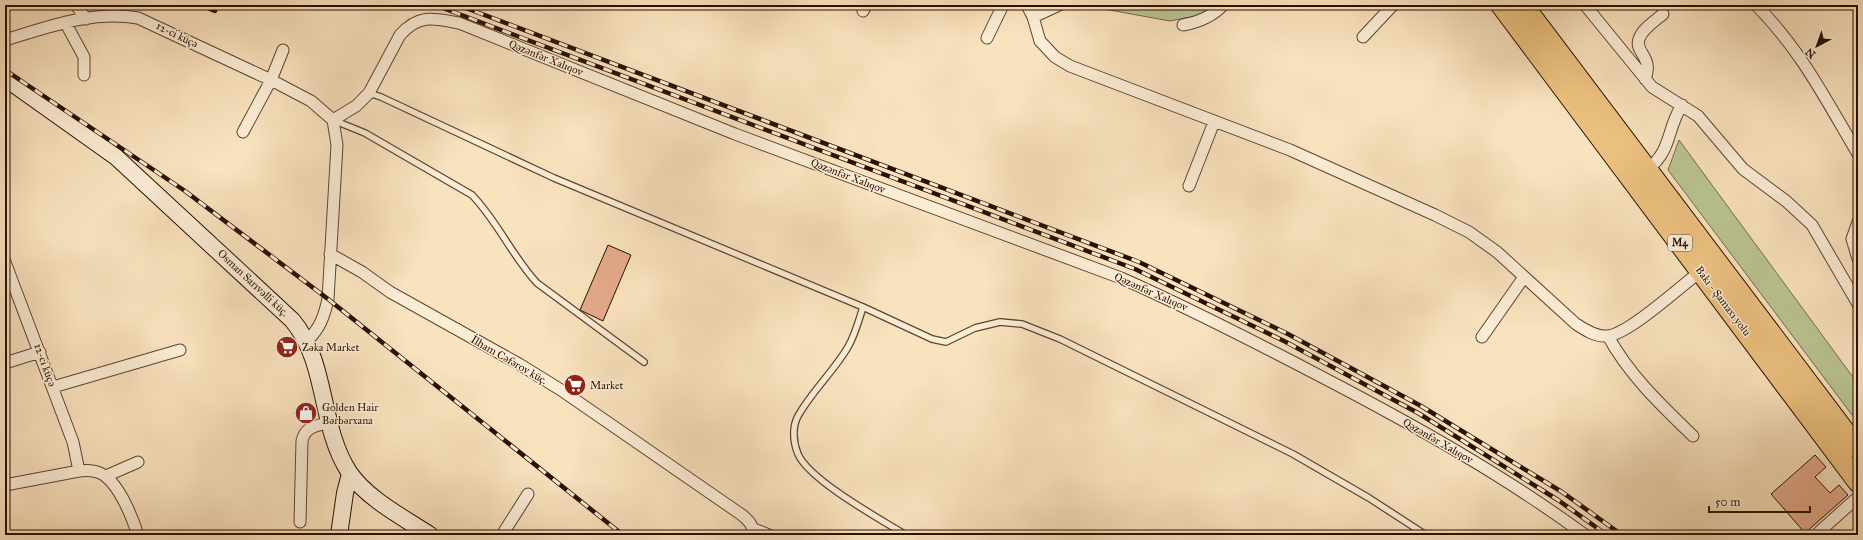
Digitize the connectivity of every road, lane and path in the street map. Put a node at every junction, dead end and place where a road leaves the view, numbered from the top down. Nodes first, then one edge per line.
1 (76, 5) edge
2 (1003, 5) edge
3 (1027, 5) edge
4 (1059, 5) edge
5 (1223, 5) edge
6 (1393, 5) edge
7 (1501, 5) edge
8 (1523, 5) edge
9 (1585, 5) edge
10 (1756, 5) edge
11 (1663, 14) dead end
12 (1033, 17) junction
13 (86, 19) junction
14 (65, 22) junction
15 (1183, 25) dead end
16 (1363, 37) dead end
17 (987, 38) dead end
18 (5, 40) edge
19 (283, 50) dead end
20 (84, 75) dead end
21 (5, 78) edge
22 (271, 80) junction
23 (1645, 80) junction
24 (368, 93) junction
25 (1682, 105) junction
26 (332, 120) junction
27 (1214, 122) junction
28 (243, 132) dead end
29 (1858, 154) edge
30 (1647, 170) junction
31 (1189, 186) dead end
32 (1858, 222) edge
33 (330, 254) junction
34 (1858, 259) edge
35 (5, 262) edge
36 (1701, 271) junction
37 (1524, 277) junction
38 (1858, 304) edge
39 (863, 307) junction
40 (1608, 336) junction
41 (1482, 337) dead end
42 (307, 341) junction
43 (180, 350) dead end
44 (40, 352) junction
45 (644, 362) dead end
46 (5, 363) edge
47 (53, 387) junction
48 (328, 423) junction
49 (1694, 436) dead end
50 (1858, 449) edge
51 (138, 462) dead end
52 (78, 471) junction
53 (350, 474) junction
54 (106, 476) junction
55 (1858, 482) edge
56 (5, 485) edge
57 (528, 494) dead end
58 (1858, 498) edge
59 (300, 522) dead end
60 (753, 532) edge
61 (1819, 532) dead end
62 (138, 535) edge
63 (339, 535) edge
64 (430, 535) edge
65 (502, 535) edge
66 (769, 535) edge
67 (906, 535) edge
68 (1426, 535) edge
69 (1585, 535) edge

1 - 13 street
2 - 17 street
3 - 12 street
4 - 12 street
5 - 15 street
6 - 16 street
7 - 36 highway, Bakı - Şamaxı yolu / M4
8 - 30 highway, Bakı - Şamaxı yolu / M4
9 - 23 street
10 - 29 street
11 - 23 street
12 - 27 street
13 - 14 street, 12-ci küçə
13 - 22 street, 12-ci küçə
14 - 18 street, 12-ci küçə
14 - 20 street
19 - 22 street
21 - 42 street, Osman Sarıvəlli küç.
22 - 26 street, 12-ci küçə
22 - 28 street
23 - 25 street
24 - 26 street, Qəzənfər Xalıqov
24 - 39 lane
24 - 69 street, Qəzənfər Xalıqov
25 - 30 street
25 - 38 street
26 - 33 street
26 - 45 lane
27 - 31 street
27 - 37 street
30 - 50 highway, Bakı - Şamaxı yolu / M4
32 - 34 street
33 - 42 street
33 - 60 street, İlham Cəfərov küç.
35 - 44 street, 12-ci küçə
36 - 40 street
36 - 55 highway, Bakı - Şamaxı yolu / M4
37 - 40 street
37 - 41 street
39 - 67 lane
39 - 68 lane
40 - 49 street
42 - 48 street, Osman Sarıvəlli küç.
43 - 47 street
44 - 46 street
44 - 47 street, 12-ci küçə
47 - 52 street, 12-ci küçə
48 - 53 street, Osman Sarıvəlli küç.
48 - 59 street
51 - 54 street
52 - 54 street
52 - 56 street
53 - 63 street
53 - 64 street, Osman Sarıvəlli küç.
54 - 62 street
57 - 65 street
58 - 61 street
60 - 66 street

